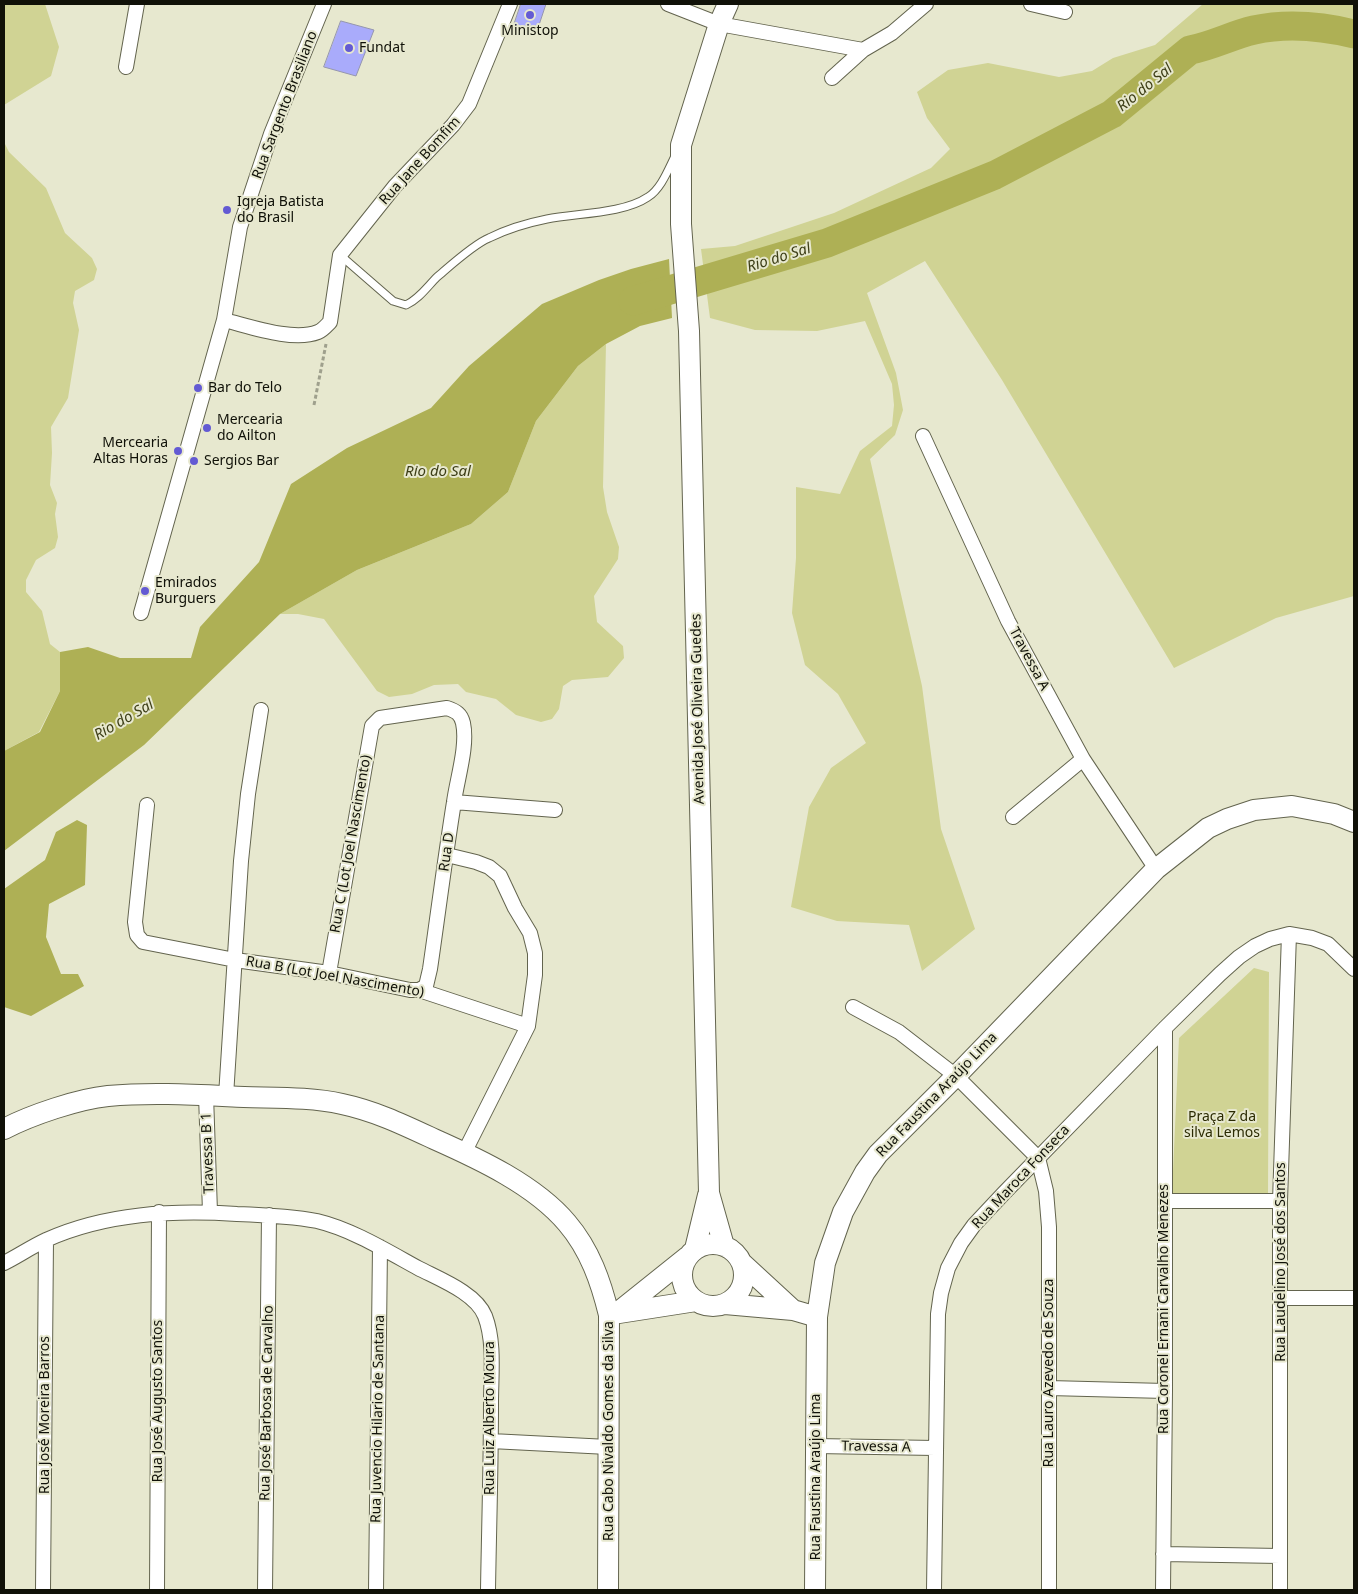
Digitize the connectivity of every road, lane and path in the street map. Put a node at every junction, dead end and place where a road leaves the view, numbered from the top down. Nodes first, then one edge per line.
1 (137, 4) edge
2 (324, 4) edge
3 (510, 4) edge
4 (668, 4) edge
5 (728, 4) edge
6 (926, 4) edge
7 (1031, 4) edge
8 (1065, 12) dead end
9 (719, 24) junction
10 (863, 50) junction
11 (126, 67) dead end
12 (832, 78) dead end
13 (681, 145) junction
14 (340, 255) junction
15 (224, 320) junction
16 (330, 322) junction
17 (314, 405) dead end
18 (923, 436) dead end
19 (141, 613) dead end
20 (261, 710) dead end
21 (457, 712) joint
22 (1083, 759) junction
23 (454, 802) junction
24 (147, 805) dead end
25 (555, 810) dead end
26 (1013, 817) dead end
27 (1354, 822) edge
28 (447, 855) junction
29 (1156, 869) junction
30 (1289, 934) junction
31 (236, 960) junction
32 (1354, 968) edge
33 (329, 973) junction
34 (419, 990) junction
35 (853, 1007) dead end
36 (528, 1026) junction
37 (1165, 1028) junction
38 (956, 1076) junction
39 (206, 1095) junction
40 (226, 1096) junction
41 (4, 1130) edge
42 (464, 1153) junction
43 (1038, 1158) junction
44 (709, 1193) junction
45 (1164, 1201) junction
46 (1280, 1201) junction
47 (159, 1212) junction
48 (210, 1212) junction
49 (269, 1215) junction
50 (46, 1240) junction
51 (724, 1246) junction
52 (380, 1247) junction
53 (691, 1253) junction
54 (742, 1262) junction
55 (4, 1263) edge
56 (1280, 1298) junction
57 (1354, 1298) edge
58 (696, 1301) junction
59 (725, 1304) junction
60 (794, 1310) junction
61 (613, 1314) junction
62 (817, 1317) junction
63 (1050, 1388) junction
64 (1165, 1391) junction
65 (491, 1441) junction
66 (816, 1446) junction
67 (608, 1447) junction
68 (935, 1448) junction
69 (1163, 1554) junction
70 (1280, 1556) junction
71 (43, 1590) edge
72 (157, 1590) edge
73 (265, 1590) edge
74 (376, 1590) edge
75 (488, 1590) edge
76 (608, 1590) edge
77 (815, 1590) edge
78 (934, 1590) edge
79 (1049, 1590) edge
80 (1163, 1590) edge
81 (1280, 1590) edge

1 - 11 street
2 - 15 street, Rua Sargento Brasiliano
3 - 14 street, Rua Jane Bomfim
4 - 9 street
5 - 9 street, Avenida José Oliveira Guedes
6 - 10 street
7 - 8 street
9 - 10 street
9 - 13 street, Avenida José Oliveira Guedes
10 - 12 street
13 - 14 lane
13 - 44 street, Avenida José Oliveira Guedes
14 - 16 street
15 - 16 street
15 - 19 street, Rua Sargento Brasiliano
16 - 17 path
18 - 22 street, Travessa A
20 - 31 street
21 - 23 street, Rua D
21 - 33 street, Rua C (Lot Joel Nascimento)
22 - 26 street
22 - 29 street, Travessa A
23 - 25 street
23 - 28 street, Rua D
24 - 31 street, Rua B (Lot Joel Nascimento)
27 - 29 street, Rua Faustina Araújo Lima
28 - 34 street, Rua D
28 - 36 street
29 - 38 street, Rua Faustina Araújo Lima
30 - 32 street, Rua Maroca Fonseca
30 - 37 street, Rua Maroca Fonseca
30 - 46 street, Rua Laudelino José dos Santos
31 - 33 street, Rua B (Lot Joel Nascimento)
31 - 40 street
33 - 34 street, Rua B (Lot Joel Nascimento)
34 - 36 street, Rua B (Lot Joel Nascimento)
35 - 38 street
36 - 42 street
37 - 43 street, Rua Maroca Fonseca
37 - 45 street, Rua Coronel Ernani Carvalho Menezes
38 - 43 street
38 - 62 street, Rua Faustina Araújo Lima
39 - 40 street, Rua Cabo Nivaldo Gomes da Silva
39 - 41 street, Rua Cabo Nivaldo Gomes da Silva
39 - 48 street, Travessa B 1
40 - 42 street, Rua Cabo Nivaldo Gomes da Silva
42 - 61 street, Rua Cabo Nivaldo Gomes da Silva
43 - 63 street, Rua Lauro Azevedo de Souza
43 - 68 street, Rua Maroca Fonseca
44 - 51 street, Avenida José Oliveira Guedes
44 - 53 street, Avenida José Oliveira Guedes
45 - 46 street
45 - 64 street, Rua Coronel Ernani Carvalho Menezes
46 - 56 street, Rua Laudelino José dos Santos
47 - 48 street, Rua Luiz Alberto Moura
47 - 50 street, Rua Luiz Alberto Moura
47 - 72 street, Rua José Augusto Santos
48 - 49 street, Rua Luiz Alberto Moura
49 - 52 street, Rua Luiz Alberto Moura
49 - 73 street, Rua José Barbosa de Carvalho
50 - 55 street, Rua Luiz Alberto Moura
50 - 71 street, Rua José Moreira Barros
51 - 53 street
51 - 54 street
52 - 65 street, Rua Luiz Alberto Moura
52 - 74 street, Rua Juvencio Hilario de Santana
53 - 58 street
53 - 61 street
54 - 59 street
54 - 60 street
56 - 57 street
56 - 70 street, Rua Laudelino José dos Santos
58 - 59 street
58 - 61 street
59 - 60 street
60 - 62 street
61 - 67 street, Rua Cabo Nivaldo Gomes da Silva
62 - 66 street, Rua Faustina Araújo Lima
63 - 64 street
63 - 79 street, Rua Lauro Azevedo de Souza
64 - 69 street, Rua Coronel Ernani Carvalho Menezes
65 - 67 street
65 - 75 street, Rua Luiz Alberto Moura
66 - 68 street, Travessa A
66 - 77 street, Rua Faustina Araújo Lima
67 - 76 street, Rua Cabo Nivaldo Gomes da Silva
68 - 78 street, Rua Maroca Fonseca
69 - 70 street
69 - 80 street, Rua Coronel Ernani Carvalho Menezes
70 - 81 street, Rua Laudelino José dos Santos

